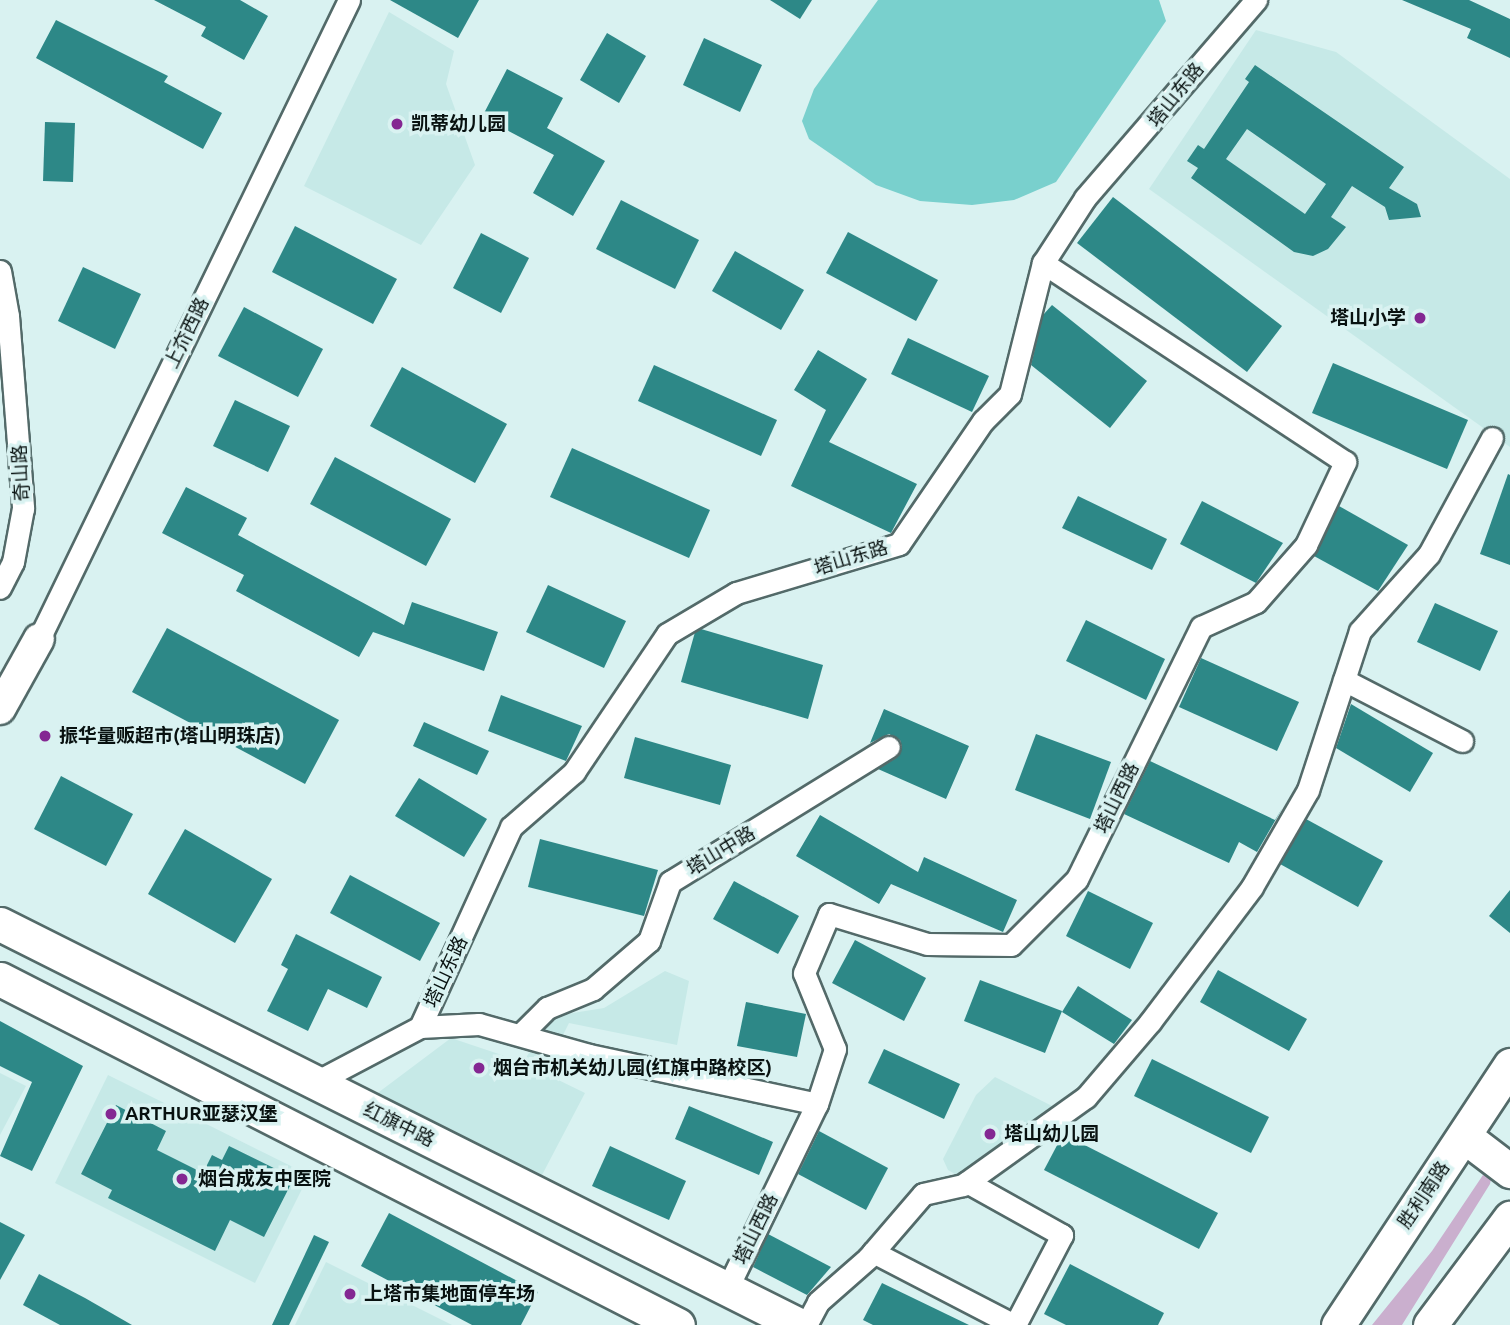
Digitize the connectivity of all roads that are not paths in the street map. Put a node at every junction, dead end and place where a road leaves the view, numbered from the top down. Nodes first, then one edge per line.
1 (349, 0) edge
2 (1256, 0) edge
3 (1043, 263) junction
4 (0, 271) edge
5 (1492, 438) dead end
6 (0, 588) edge
7 (39, 639) joint
8 (25, 666) junction
9 (1344, 680) junction
10 (0, 709) edge
11 (0, 729) edge
12 (1462, 741) dead end
13 (889, 747) dead end
14 (0, 924) edge
15 (0, 979) edge
16 (420, 1027) junction
17 (522, 1034) junction
18 (1510, 1065) edge
19 (314, 1083) junction
20 (817, 1104) junction
21 (1464, 1136) junction
22 (1510, 1171) edge
23 (967, 1182) junction
24 (1510, 1218) edge
25 (873, 1252) junction
26 (727, 1289) junction
27 (678, 1325) edge
28 (799, 1325) edge
29 (806, 1325) edge
30 (1015, 1325) edge
31 (1338, 1325) edge
32 (1430, 1325) edge

1 - 7 street, 上夼西路
2 - 3 street, 塔山东路
3 - 16 street, 塔山东路
3 - 20 street, 塔山西路
4 - 6 street, 奇山路
5 - 9 street
7 - 8 street, 上夼西路
8 - 10 street, 上夼西路
8 - 11 street, 上夼西路
9 - 12 street
9 - 23 street
13 - 17 street, 塔山中路
14 - 19 main road, 红旗中路
15 - 27 main road
16 - 17 street
16 - 19 street
17 - 20 street
18 - 21 main road, 胜利南路
19 - 26 main road, 红旗中路
20 - 26 street, 塔山西路
21 - 22 main road
21 - 31 main road, 胜利南路
23 - 25 street
23 - 30 street
24 - 32 main road
25 - 29 street
25 - 30 street
26 - 28 main road, 红旗中路

